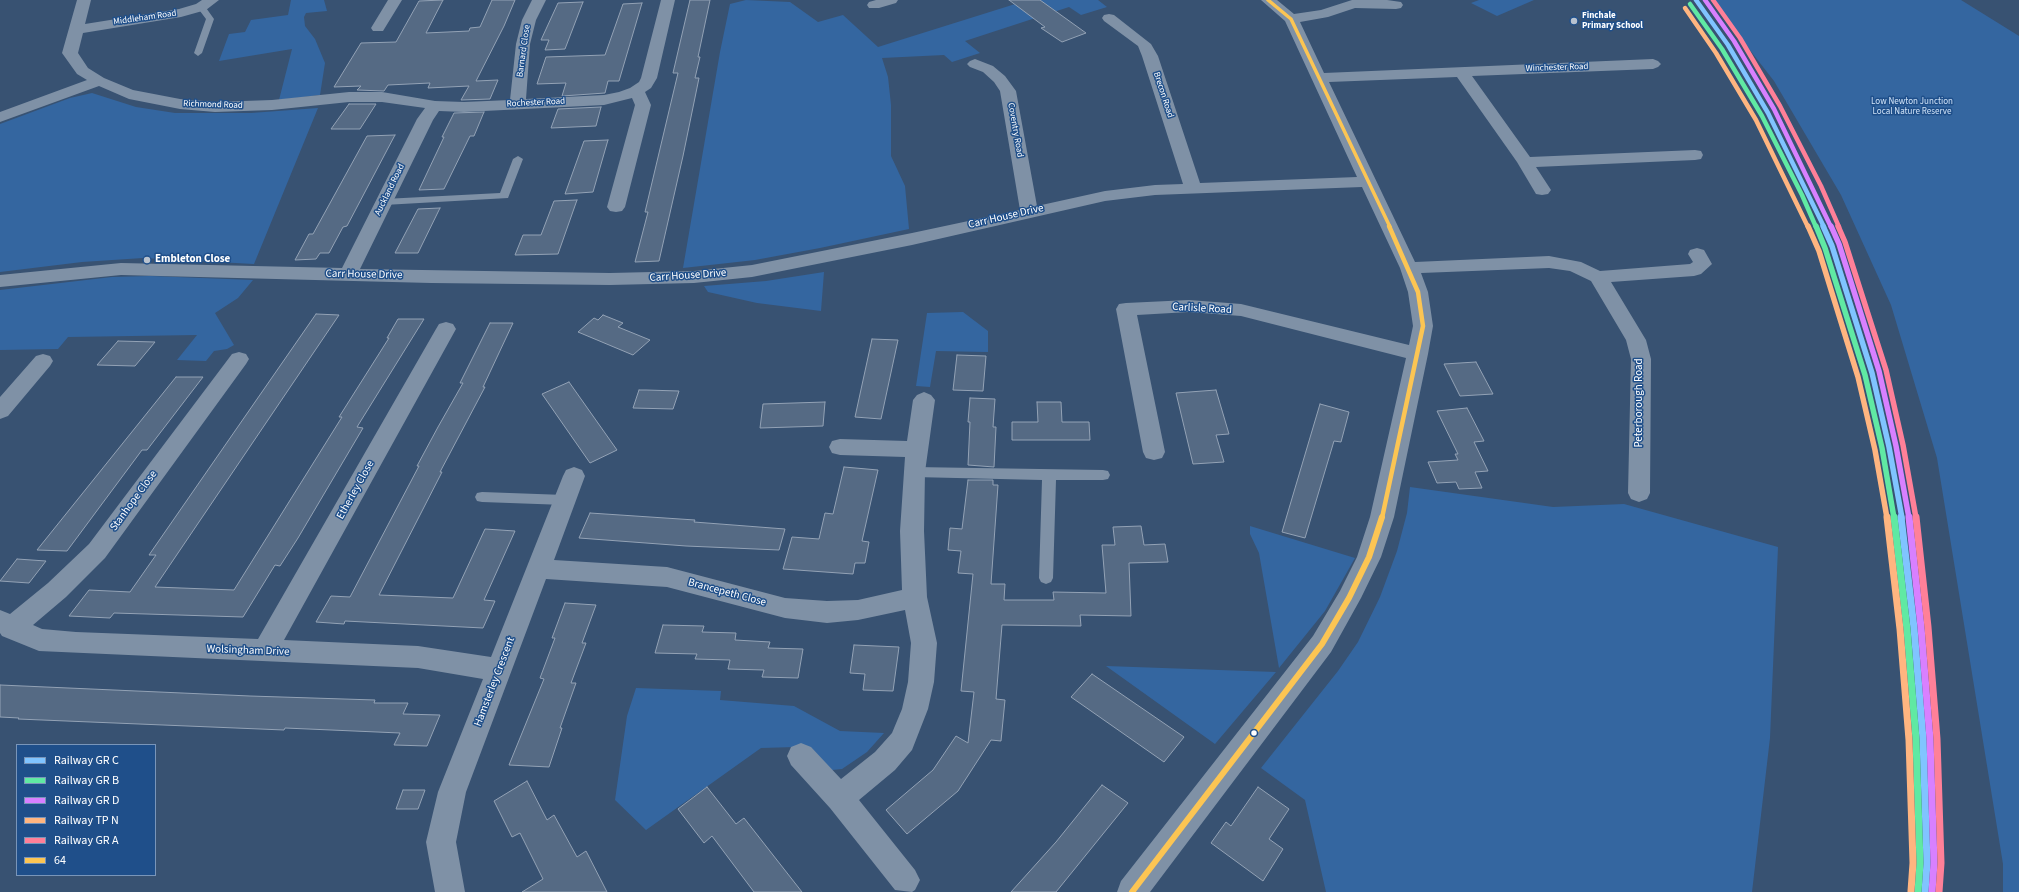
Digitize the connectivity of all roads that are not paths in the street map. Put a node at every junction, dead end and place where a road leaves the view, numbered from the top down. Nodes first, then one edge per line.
1 (84, 0) edge
2 (395, 0) edge
3 (539, 0) edge
4 (668, 0) edge
5 (891, 0) edge
6 (1268, 0) edge
7 (206, 4) edge
8 (874, 5) dead end
9 (1396, 5) dead end
10 (1110, 18) dead end
11 (1291, 19) junction
12 (378, 28) dead end
13 (75, 30) junction
14 (198, 53) dead end
15 (975, 64) dead end
16 (1653, 64) dead end
17 (1461, 72) junction
18 (1319, 78) junction
19 (99, 82) junction
20 (636, 91) junction
21 (518, 104) junction
22 (434, 106) junction
23 (0, 117) edge
24 (1695, 155) dead end
25 (518, 159) dead end
26 (1525, 162) junction
27 (1368, 182) junction
28 (1193, 189) junction
29 (1542, 190) dead end
30 (384, 202) junction
31 (616, 207) dead end
32 (1029, 212) junction
33 (1697, 254) dead end
34 (1409, 268) junction
35 (348, 275) junction
36 (1598, 277) junction
37 (0, 281) edge
38 (446, 329) dead end
39 (1418, 354) junction
40 (239, 359) dead end
41 (43, 360) dead end
42 (924, 400) dead end
43 (0, 411) edge
44 (840, 447) dead end
45 (1154, 452) dead end
46 (915, 460) junction
47 (1049, 475) junction
48 (1103, 475) dead end
49 (574, 476) dead end
50 (1639, 493) dead end
51 (482, 497) dead end
52 (565, 500) junction
53 (538, 569) junction
54 (1046, 578) dead end
55 (915, 597) junction
56 (6, 624) edge
57 (265, 651) junction
58 (499, 670) junction
59 (801, 756) dead end
60 (840, 798) junction
61 (905, 880) dead end
62 (450, 892) edge
63 (1132, 892) edge

1 - 13 street
2 - 12 street
3 - 21 street, Barnard Close
4 - 20 street, Rochester Road
5 - 8 street
6 - 11 street
7 - 13 street, Middleham Road
7 - 14 lane
9 - 11 street
10 - 28 street, Brecon Road
11 - 18 street
13 - 19 street
15 - 32 street, Coventry Road
16 - 17 street, Winchester Road
17 - 18 street, Winchester Road
17 - 26 street
18 - 27 street
19 - 22 street, Richmond Road
19 - 23 street
20 - 21 street, Rochester Road
20 - 31 street
21 - 22 street, Rochester Road
22 - 30 street, Auckland Road
24 - 26 street
25 - 30 lane
26 - 29 street
27 - 28 street, Carr House Drive
27 - 34 street
28 - 32 street, Carr House Drive
30 - 35 street, Auckland Road
32 - 35 street, Carr House Drive
33 - 36 street
34 - 36 street
34 - 39 street
35 - 37 street, Carr House Drive
36 - 50 street, Peterborough Road
38 - 57 street, Etherley Close
39 - 45 street, Carlisle Road
39 - 63 street
40 - 56 street, Stanhope Close
41 - 43 street
42 - 46 street
44 - 46 street
46 - 47 lane
46 - 55 street
47 - 48 lane
47 - 54 lane
49 - 52 street, Hamsterley Crescent
51 - 52 lane
52 - 53 street, Hamsterley Crescent
53 - 55 street, Brancepeth Close
53 - 58 street, Hamsterley Crescent
55 - 60 street
56 - 57 street, Wolsingham Drive
57 - 58 street, Wolsingham Drive
58 - 62 street, Hamsterley Crescent
59 - 60 street
60 - 61 street

